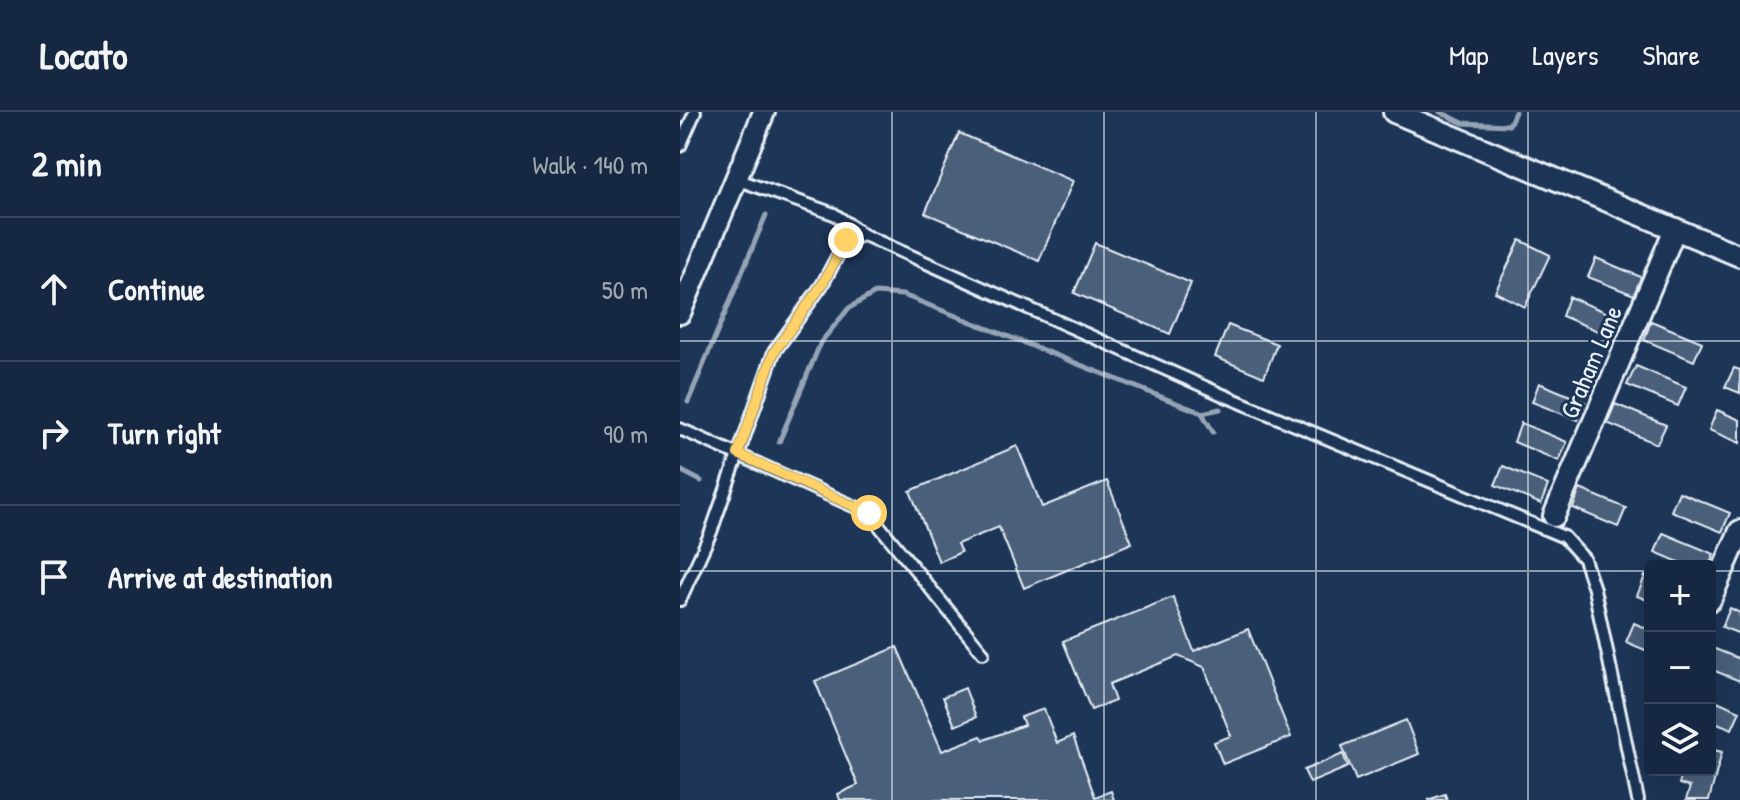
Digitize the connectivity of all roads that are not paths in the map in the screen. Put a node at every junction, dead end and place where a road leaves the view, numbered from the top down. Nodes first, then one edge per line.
1 (695, 112) edge
2 (764, 112) edge
3 (1394, 112) edge
4 (680, 146) edge
5 (736, 179) junction
6 (1675, 229) junction
7 (864, 235) junction
8 (1740, 256) edge
9 (680, 313) edge
10 (680, 429) edge
11 (738, 454) junction
12 (1554, 516) dead end
13 (1740, 531) edge
14 (1716, 586) edge
15 (680, 600) edge
16 (983, 653) dead end
17 (1638, 800) edge

1 - 4 lane
2 - 5 street
3 - 6 street
5 - 7 lane
5 - 9 street
6 - 8 street
6 - 12 street, Graham Lane
7 - 11 lane
7 - 17 lane
10 - 11 lane
11 - 15 lane
11 - 16 lane
13 - 14 street

